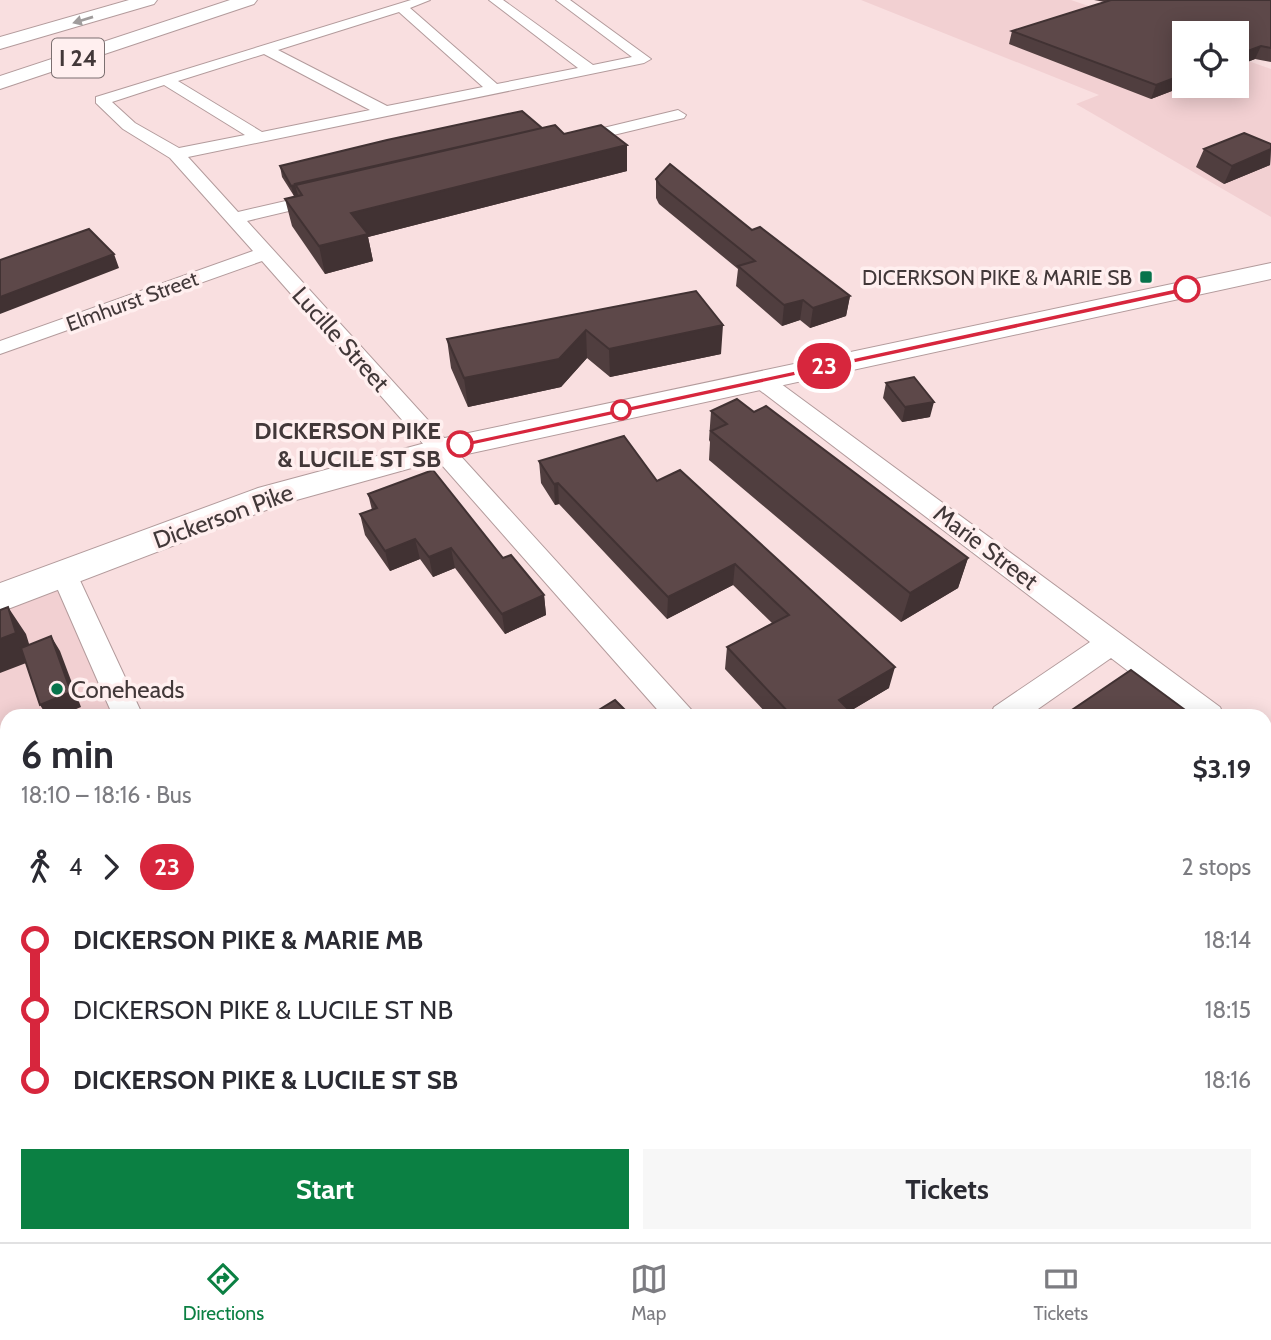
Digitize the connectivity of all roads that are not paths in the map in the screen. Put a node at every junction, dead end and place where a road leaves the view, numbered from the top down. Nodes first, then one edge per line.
1 (148, 0) edge
2 (248, 0) edge
3 (424, 0) edge
4 (495, 0) edge
5 (562, 0) edge
6 (401, 7) junction
7 (0, 43) edge
8 (267, 50) junction
9 (590, 70) junction
10 (167, 81) junction
11 (0, 83) edge
12 (495, 90) junction
13 (386, 112) junction
14 (678, 115) dead end
15 (260, 137) junction
16 (559, 143) edge
17 (176, 155) junction
18 (346, 192) edge
19 (232, 219) junction
20 (264, 254) junction
21 (1271, 271) edge
22 (0, 348) edge
23 (761, 380) junction
24 (440, 449) junction
25 (64, 574) junction
26 (0, 598) edge
27 (1112, 642) junction
28 (125, 709) edge
29 (676, 709) edge
30 (1015, 709) edge
31 (1200, 709) edge

1 -> 7 main road, I 24
2 - 11 main road, I 24
3 - 6 street
4 - 9 street
5 - 9 street
6 - 8 street
6 - 12 street
8 - 10 street
8 - 13 street
9 - 12 street
10 - 15 street
10 - 17 street, Lucille Street
12 - 13 street
13 - 15 street
14 - 16 street
15 - 17 street
17 - 19 street, Lucille Street
18 - 19 street
19 - 20 street, Lucille Street
20 - 22 street, Elmhurst Street
20 - 24 street, Lucille Street
21 - 23 main road, Dickerson Pike
23 - 24 main road, Dickerson Pike
23 - 27 street, Marie Street
24 - 25 main road, Dickerson Pike
24 - 29 street, Lucille Street
25 - 26 main road, Dickerson Pike
25 - 28 street
27 - 30 street
27 - 31 street, Marie Street

